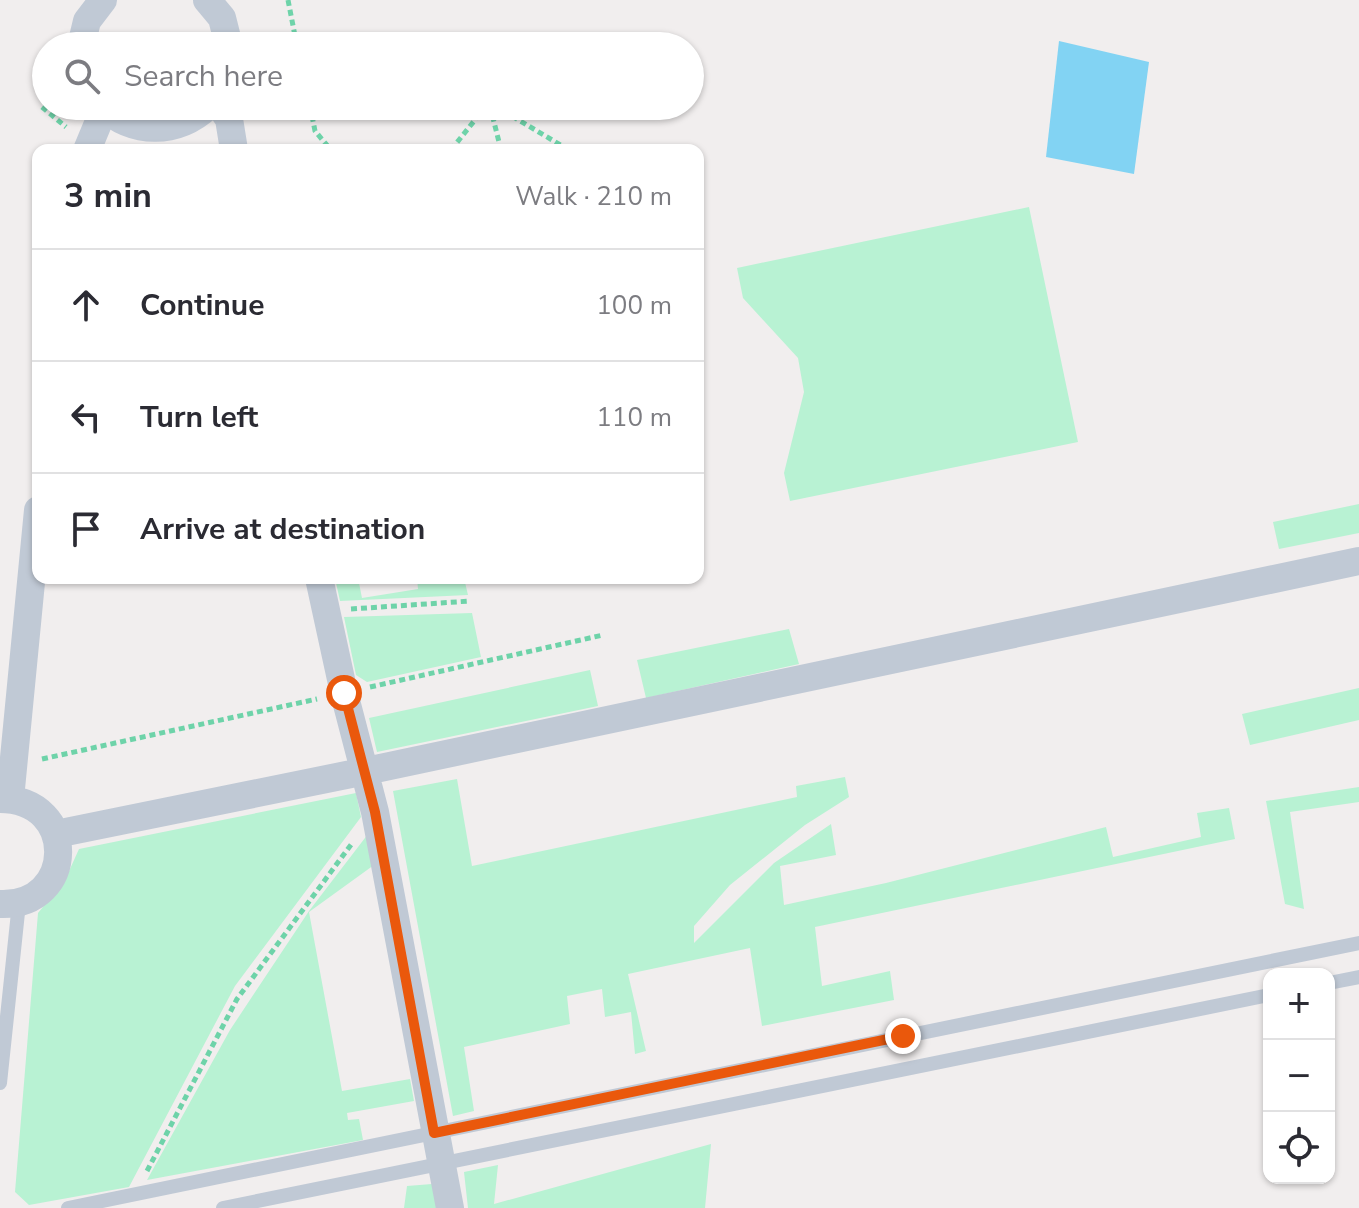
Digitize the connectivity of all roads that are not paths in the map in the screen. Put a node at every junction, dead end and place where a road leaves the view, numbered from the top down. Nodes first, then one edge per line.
1 (101, 0) edge
2 (211, 0) edge
3 (84, 32) edge
4 (226, 32) edge
5 (98, 120) edge
6 (121, 120) edge
7 (189, 120) edge
8 (229, 120) edge
9 (89, 144) edge
10 (233, 144) edge
11 (1359, 561) edge
12 (32, 571) edge
13 (320, 584) edge
14 (366, 771) junction
15 (5, 799) edge
16 (56, 834) junction
17 (10, 903) edge
18 (1359, 943) edge
19 (1359, 977) edge
20 (1335, 982) edge
21 (1263, 996) edge
22 (0, 1083) edge
23 (434, 1133) junction
24 (441, 1163) junction
25 (68, 1208) edge
26 (223, 1208) edge
27 (450, 1208) edge

1 - 3 street
2 - 4 street
5 - 9 street
6 - 7 street
8 - 10 street
11 - 14 street
12 - 15 street
13 - 14 street
14 - 16 street
14 - 23 street
15 - 16 street
16 - 17 street
17 - 22 lane
18 - 23 lane
19 - 20 lane
21 - 24 lane
23 - 24 street
23 - 25 lane
24 - 26 lane
24 - 27 street

